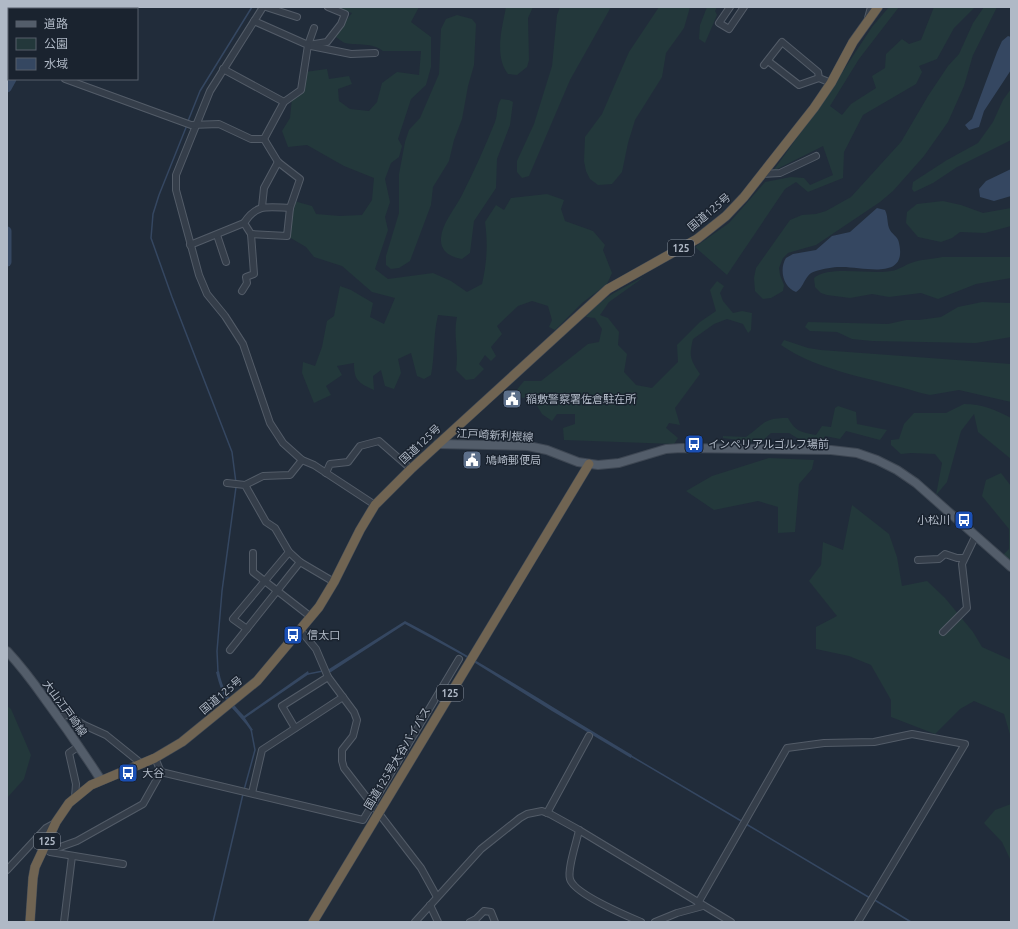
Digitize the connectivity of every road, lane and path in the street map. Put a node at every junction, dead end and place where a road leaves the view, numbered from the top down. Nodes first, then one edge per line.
1 (263, 7) edge
2 (266, 7) edge
3 (328, 7) edge
4 (730, 7) edge
5 (744, 7) edge
6 (871, 7) edge
7 (878, 7) edge
8 (297, 17) dead end
9 (868, 20) junction
10 (254, 22) junction
11 (314, 28) dead end
12 (308, 45) junction
13 (375, 54) dead end
14 (224, 69) junction
15 (819, 78) junction
16 (68, 80) edge
17 (831, 83) junction
18 (284, 102) junction
19 (193, 125) junction
20 (264, 139) junction
21 (816, 156) dead end
22 (278, 162) junction
23 (762, 174) junction
24 (262, 207) junction
25 (290, 208) junction
26 (244, 223) junction
27 (251, 234) junction
28 (217, 235) junction
29 (190, 245) junction
30 (226, 262) dead end
31 (242, 291) dead end
32 (438, 444) junction
33 (302, 460) junction
34 (589, 464) junction
35 (411, 469) junction
36 (326, 473) junction
37 (226, 483) dead end
38 (245, 485) junction
39 (375, 505) junction
40 (975, 537) junction
41 (289, 552) junction
42 (254, 553) dead end
43 (964, 558) junction
44 (918, 560) dead end
45 (300, 562) junction
46 (1011, 568) edge
47 (265, 580) junction
48 (334, 582) junction
49 (277, 590) junction
50 (311, 617) junction
51 (247, 629) junction
52 (301, 631) junction
53 (943, 632) dead end
54 (230, 650) dead end
55 (7, 651) edge
56 (459, 659) dead end
57 (328, 677) junction
58 (343, 697) junction
59 (60, 720) junction
60 (295, 728) junction
61 (589, 736) dead end
62 (79, 746) junction
63 (155, 758) junction
64 (142, 764) junction
65 (161, 772) junction
66 (101, 780) junction
67 (251, 793) junction
68 (75, 797) junction
69 (375, 809) junction
70 (547, 813) junction
71 (56, 822) junction
72 (579, 830) junction
73 (46, 851) junction
74 (72, 856) junction
75 (123, 864) dead end
76 (7, 870) edge
77 (436, 897) junction
78 (430, 905) junction
79 (701, 905) junction
80 (30, 922) edge
81 (64, 922) edge
82 (313, 922) edge
83 (415, 922) edge
84 (438, 922) edge
85 (470, 922) edge
86 (495, 922) edge
87 (641, 922) edge
88 (655, 922) edge
89 (731, 922) edge
90 (858, 922) edge

1 - 10 street
2 - 8 street
3 - 12 street
4 - 5 street
6 - 9 street
7 - 9 highway, 国道125号 / 125
9 - 17 highway, 国道125号 / 125
10 - 12 street
10 - 14 street
11 - 12 street
12 - 13 street
12 - 18 street
14 - 18 street
14 - 19 street
15 - 15 street
15 - 17 street
16 - 19 street
17 - 23 highway, 国道125号 / 125
18 - 20 street
19 - 20 street
19 - 29 street
20 - 22 street
21 - 23 street
22 - 24 street
22 - 25 street
23 - 32 highway, 国道125号 / 125
24 - 25 street
24 - 26 street
25 - 27 street
26 - 27 street
26 - 28 street
27 - 31 street
28 - 29 street
28 - 30 street
29 - 33 street
32 - 34 main road, 江戸崎新利根線
32 - 35 highway, 国道125号 / 125
33 - 36 street
33 - 38 street
34 - 40 main road, 江戸崎新利根線
34 - 69 highway, 国道125号大谷バイパス / 125
35 - 36 street
35 - 39 highway, 国道125号 / 125
36 - 39 street
37 - 38 street
38 - 41 street
39 - 48 highway, 国道125号 / 125
40 - 43 street
40 - 46 main road, 江戸崎新利根線
41 - 45 street
41 - 47 street
42 - 47 street
43 - 44 street
43 - 53 street
45 - 48 street
45 - 49 street
47 - 49 street
47 - 51 street
48 - 50 highway, 国道125号 / 125
49 - 50 street
49 - 51 street
50 - 52 highway, 国道125号 / 125
51 - 54 street
52 - 57 street
52 - 63 highway, 国道125号 / 125
55 - 59 main road, 大山江戸崎線
56 - 69 street
57 - 58 street
57 - 60 street
58 - 60 street
58 - 69 street
59 - 62 main road, 大山江戸崎線
59 - 64 street
60 - 67 street
61 - 70 street
62 - 66 main road, 大山江戸崎線
62 - 68 street
63 - 64 highway, 国道125号 / 125
63 - 65 street
64 - 66 highway, 国道125号 / 125
65 - 67 street
65 - 73 street
66 - 68 highway, 国道125号 / 125
67 - 69 street
68 - 71 highway, 国道125号 / 125
69 - 77 street
69 - 82 highway, 国道125号大谷バイパス / 125
70 - 72 street
70 - 77 street
71 - 73 highway, 国道125号 / 125
71 - 76 street
72 - 79 street
72 - 87 street
73 - 74 street
73 - 80 highway, 国道125号 / 125
74 - 75 street
74 - 81 street
77 - 78 street
78 - 83 street
78 - 84 street
79 - 88 street
79 - 89 street
79 - 90 street
85 - 86 street

